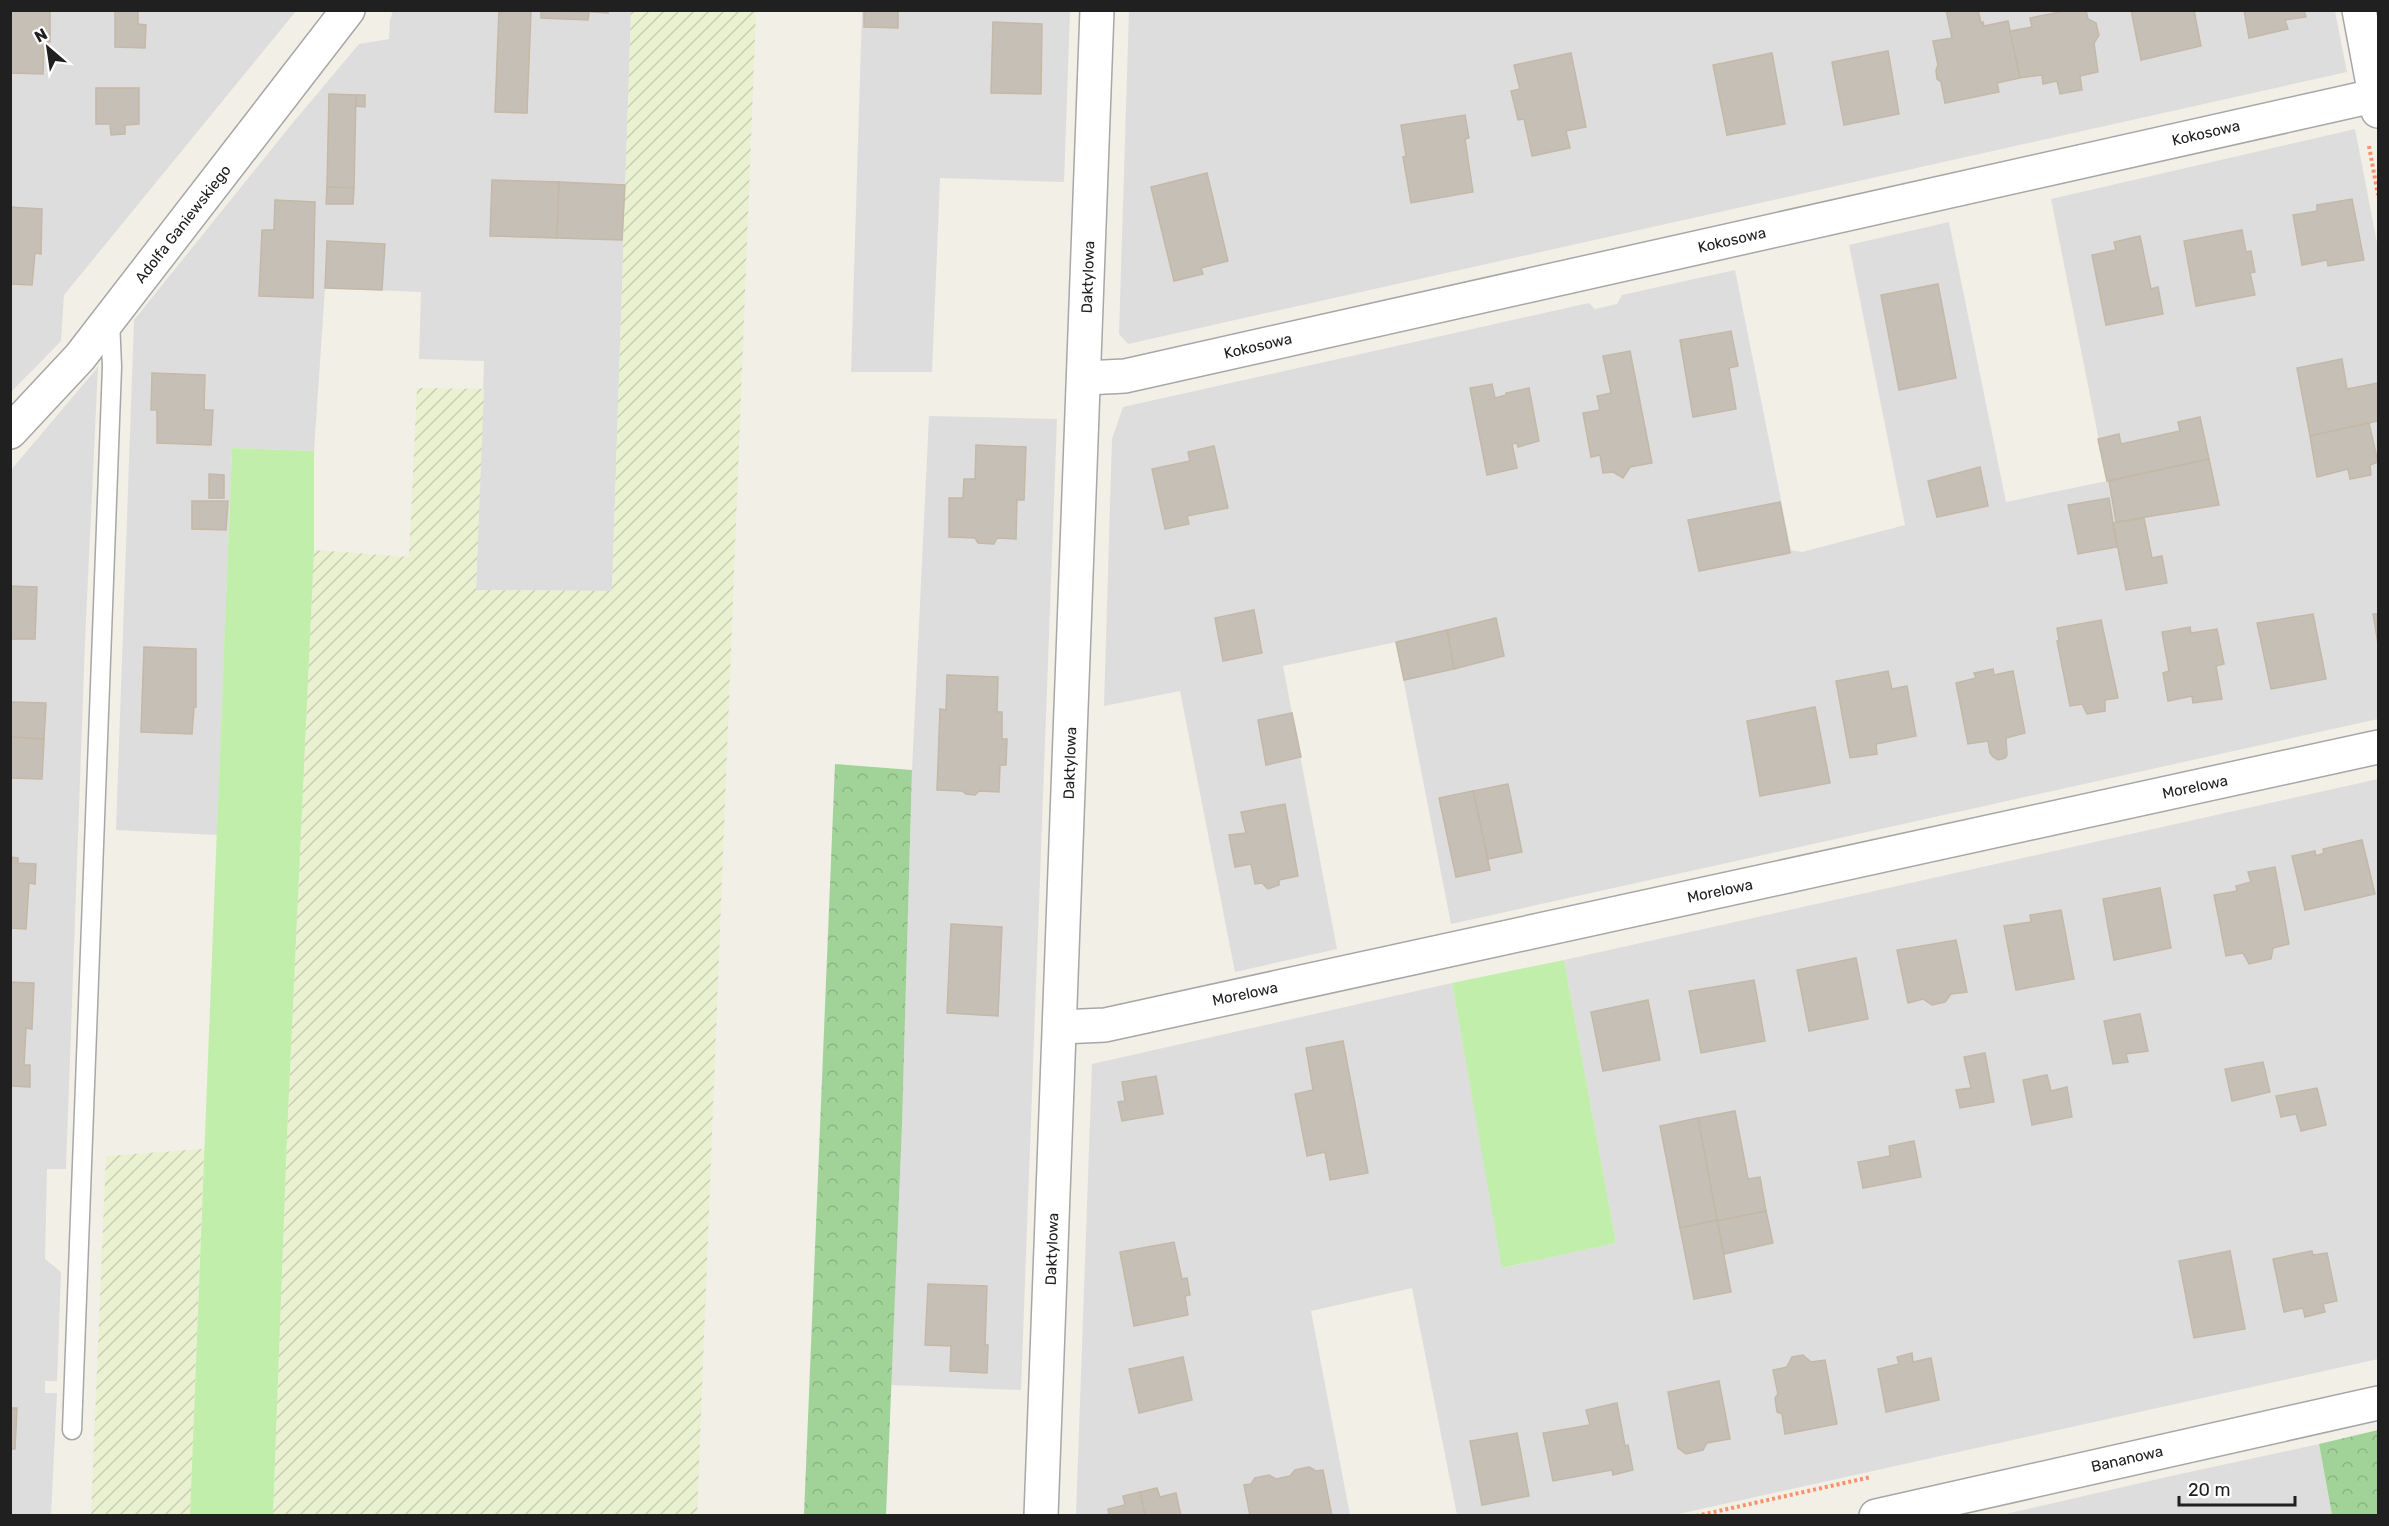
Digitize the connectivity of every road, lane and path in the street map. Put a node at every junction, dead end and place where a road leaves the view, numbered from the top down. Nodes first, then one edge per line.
1 (348, 10) edge
2 (1097, 10) edge
3 (2359, 10) edge
4 (2378, 100) edge
5 (2372, 163) dead end
6 (2379, 195) edge
7 (110, 319) junction
8 (1085, 378) junction
9 (10, 432) edge
10 (2379, 747) edge
11 (1060, 1027) junction
12 (2379, 1402) edge
13 (72, 1430) dead end
14 (1041, 1515) edge
15 (1876, 1515) edge

1 - 7 street, Adolfa Ganiewskiego
2 - 8 street, Daktylowa
3 - 4 street
4 - 8 street, Kokosowa
5 - 6 path
7 - 9 street, Adolfa Ganiewskiego
7 - 13 lane
8 - 11 street, Daktylowa
10 - 11 street, Morelowa
11 - 14 street, Daktylowa
12 - 15 street, Bananowa

